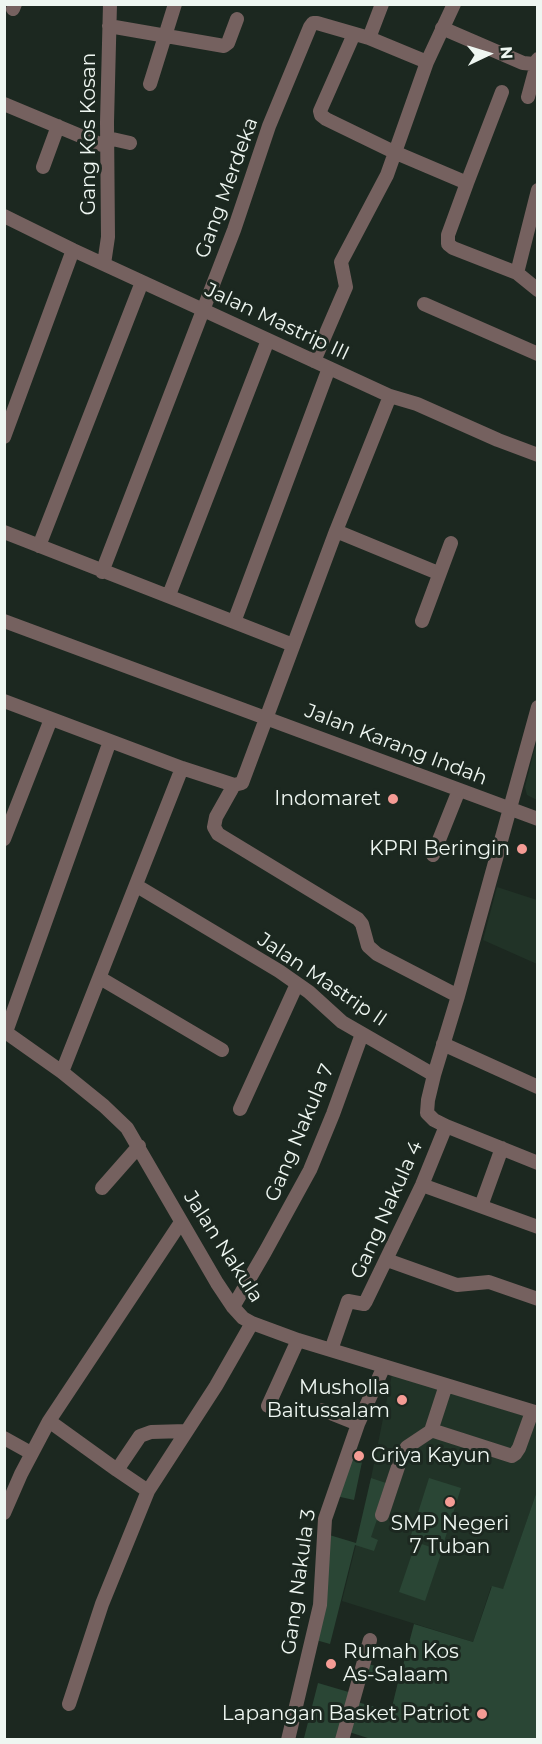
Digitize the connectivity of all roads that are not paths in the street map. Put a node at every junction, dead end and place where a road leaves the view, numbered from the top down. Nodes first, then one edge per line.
1 (110, 4) edge
2 (175, 4) edge
3 (382, 4) edge
4 (454, 4) edge
5 (237, 19) dead end
6 (109, 26) junction
7 (442, 28) junction
8 (164, 34) junction
9 (354, 34) junction
10 (369, 38) junction
11 (537, 59) edge
12 (427, 62) junction
13 (150, 84) dead end
14 (502, 92) dead end
15 (528, 97) dead end
16 (4, 104) edge
17 (58, 126) junction
18 (107, 143) junction
19 (130, 143) dead end
20 (394, 152) junction
21 (43, 166) dead end
22 (467, 183) junction
23 (537, 190) edge
24 (6, 220) edge
25 (73, 250) junction
26 (104, 264) junction
27 (517, 273) junction
28 (142, 282) junction
29 (537, 290) edge
30 (424, 304) dead end
31 (202, 309) junction
32 (268, 340) junction
33 (537, 354) edge
34 (314, 361) junction
35 (328, 368) junction
36 (390, 396) junction
37 (4, 437) edge
38 (537, 455) edge
39 (336, 531) junction
40 (4, 532) edge
41 (451, 543) dead end
42 (39, 546) junction
43 (102, 572) junction
44 (438, 573) junction
45 (169, 595) junction
46 (4, 621) edge
47 (422, 621) dead end
48 (234, 622) junction
49 (293, 645) junction
50 (4, 700) edge
51 (537, 707) edge
52 (268, 718) junction
53 (51, 719) junction
54 (110, 741) junction
55 (182, 768) junction
56 (234, 786) junction
57 (459, 790) junction
58 (510, 809) junction
59 (537, 819) edge
60 (4, 839) edge
61 (433, 855) dead end
62 (137, 886) junction
63 (100, 978) junction
64 (297, 984) junction
65 (458, 996) junction
66 (5, 1032) edge
67 (362, 1034) junction
68 (443, 1044) junction
69 (222, 1050) dead end
70 (62, 1072) junction
71 (434, 1075) junction
72 (537, 1087) edge
73 (240, 1109) dead end
74 (446, 1126) junction
75 (139, 1146) junction
76 (502, 1148) junction
77 (537, 1162) edge
78 (422, 1185) junction
79 (102, 1188) dead end
80 (481, 1206) junction
81 (181, 1222) junction
82 (537, 1227) edge
83 (387, 1260) junction
84 (537, 1299) edge
85 (233, 1307) junction
86 (252, 1323) junction
87 (298, 1340) junction
88 (331, 1350) junction
89 (384, 1366) junction
90 (446, 1385) junction
91 (268, 1406) dead end
92 (323, 1410) dead end
93 (535, 1412) edge
94 (49, 1421) junction
95 (358, 1424) junction
96 (431, 1430) junction
97 (186, 1431) junction
98 (4, 1438) edge
99 (32, 1454) junction
100 (117, 1470) junction
101 (148, 1491) junction
102 (4, 1513) edge
103 (382, 1515) dead end
104 (370, 1640) dead end
105 (69, 1704) dead end
106 (288, 1740) edge
107 (342, 1740) edge

1 - 6 street, Gang Kos Kosan
2 - 8 street
3 - 10 street
4 - 7 street
5 - 8 street
6 - 8 street
6 - 18 street, Gang Kos Kosan
7 - 11 street
7 - 12 street
8 - 13 street
9 - 10 street
9 - 20 street
9 - 31 street, Gang Merdeka
10 - 12 street
11 - 15 street
12 - 20 street
14 - 22 street
16 - 17 street
17 - 18 street
17 - 21 street
18 - 19 street
18 - 26 street, Gang Kos Kosan
20 - 22 street
20 - 34 street
22 - 27 street
23 - 27 street
24 - 25 street, Jalan Mastrip III
25 - 26 street, Jalan Mastrip III
25 - 37 street
26 - 28 street, Jalan Mastrip III
27 - 29 street
28 - 31 street, Jalan Mastrip III
28 - 42 street
30 - 33 street
31 - 32 street, Jalan Mastrip III
31 - 43 street, Gang Merdeka
32 - 34 street, Jalan Mastrip III
32 - 45 street
34 - 35 street, Jalan Mastrip III
35 - 36 street, Jalan Mastrip III
35 - 48 street
36 - 38 street, Jalan Mastrip III
36 - 39 street
39 - 44 street
39 - 49 street
40 - 42 street
41 - 44 street
42 - 43 street
43 - 45 street
44 - 47 street
45 - 48 street
46 - 52 street, Jalan Karang Indah
48 - 49 street
49 - 52 street
50 - 53 street
51 - 58 street
52 - 56 street
52 - 57 street, Jalan Karang Indah
53 - 54 street
53 - 60 street
54 - 55 street
54 - 66 street
55 - 56 street
55 - 62 street
56 - 65 street
57 - 58 street, Jalan Karang Indah
57 - 61 street
58 - 59 street, Jalan Karang Indah
58 - 65 street
62 - 63 street
62 - 64 street, Jalan Mastrip II
63 - 69 street
63 - 70 street
64 - 67 street, Jalan Mastrip II
64 - 73 street
65 - 68 street
66 - 70 street, Jalan Nakula
67 - 71 street, Jalan Mastrip II
67 - 85 street, Gang Nakula 7
68 - 71 street
68 - 72 street
70 - 75 street, Jalan Nakula
71 - 74 street, Gang Nakula 4
74 - 76 street
74 - 78 street, Gang Nakula 4
75 - 79 street
75 - 81 street, Jalan Nakula
76 - 77 street
76 - 80 street
78 - 80 street
78 - 83 street, Gang Nakula 4
80 - 82 street
81 - 85 street, Jalan Nakula
81 - 94 street
83 - 84 street
83 - 88 street, Gang Nakula 4
85 - 86 street, Jalan Nakula
86 - 87 street, Jalan Nakula
86 - 97 street
87 - 88 street, Jalan Nakula
87 - 91 street
88 - 89 street, Jalan Nakula
89 - 90 street, Jalan Nakula
89 - 95 street, Gang Nakula 3
90 - 93 street, Jalan Nakula
90 - 96 street
92 - 95 street
93 - 96 street
94 - 99 street
94 - 100 street
95 - 106 street, Gang Nakula 3
96 - 103 street
97 - 100 street
97 - 101 street
98 - 99 street
99 - 102 street
100 - 101 street
101 - 105 street
104 - 107 street

